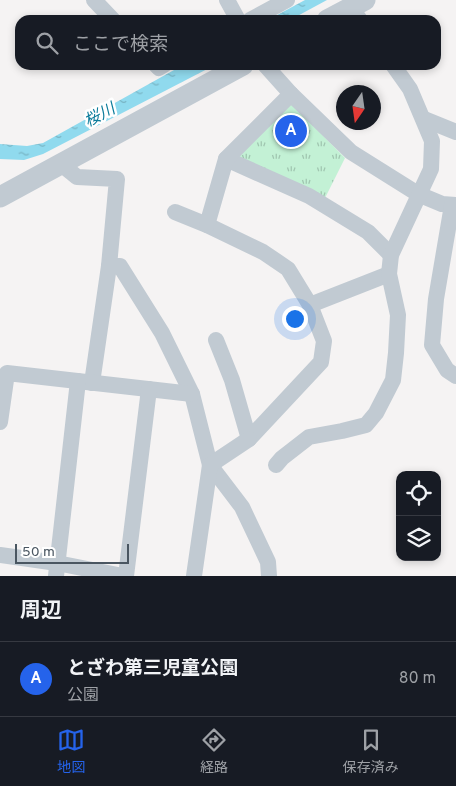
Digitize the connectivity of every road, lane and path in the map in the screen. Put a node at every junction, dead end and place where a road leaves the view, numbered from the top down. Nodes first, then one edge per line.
1 (94, 0) edge
2 (228, 0) edge
3 (286, 0) edge
4 (359, 9) edge
5 (108, 15) edge
6 (236, 15) edge
7 (259, 15) edge
8 (342, 15) edge
9 (234, 70) edge
10 (270, 70) edge
11 (396, 70) edge
12 (292, 94) junction
13 (424, 120) junction
14 (456, 132) edge
15 (226, 159) junction
16 (61, 164) junction
17 (418, 194) junction
18 (0, 197) edge
19 (454, 205) edge
20 (175, 212) dead end
21 (207, 225) junction
22 (391, 255) junction
23 (108, 266) junction
24 (389, 274) junction
25 (310, 305) junction
26 (216, 340) dead end
27 (456, 376) edge
28 (85, 382) junction
29 (149, 389) junction
30 (192, 394) junction
31 (0, 422) edge
32 (249, 439) junction
33 (210, 465) junction
34 (276, 465) dead end
35 (0, 555) edge
36 (56, 570) edge
37 (125, 576) edge
38 (194, 576) edge
39 (269, 576) edge

1 - 5 street
2 - 6 street
3 - 7 street
4 - 8 street
9 - 16 street
10 - 12 street
11 - 13 street
12 - 15 street
12 - 17 street
13 - 14 street
13 - 17 street
15 - 21 street
15 - 22 street
16 - 18 street
16 - 23 street
17 - 19 street
17 - 22 street
19 - 27 street
20 - 21 street
21 - 25 street
22 - 24 street
23 - 28 street
23 - 30 street
24 - 25 street
24 - 34 street
25 - 32 street
26 - 32 street
28 - 29 street
28 - 31 street
28 - 36 street
29 - 30 street
29 - 37 street
30 - 33 street
32 - 33 street
33 - 38 street
33 - 39 street
35 - 36 street
36 - 37 street

